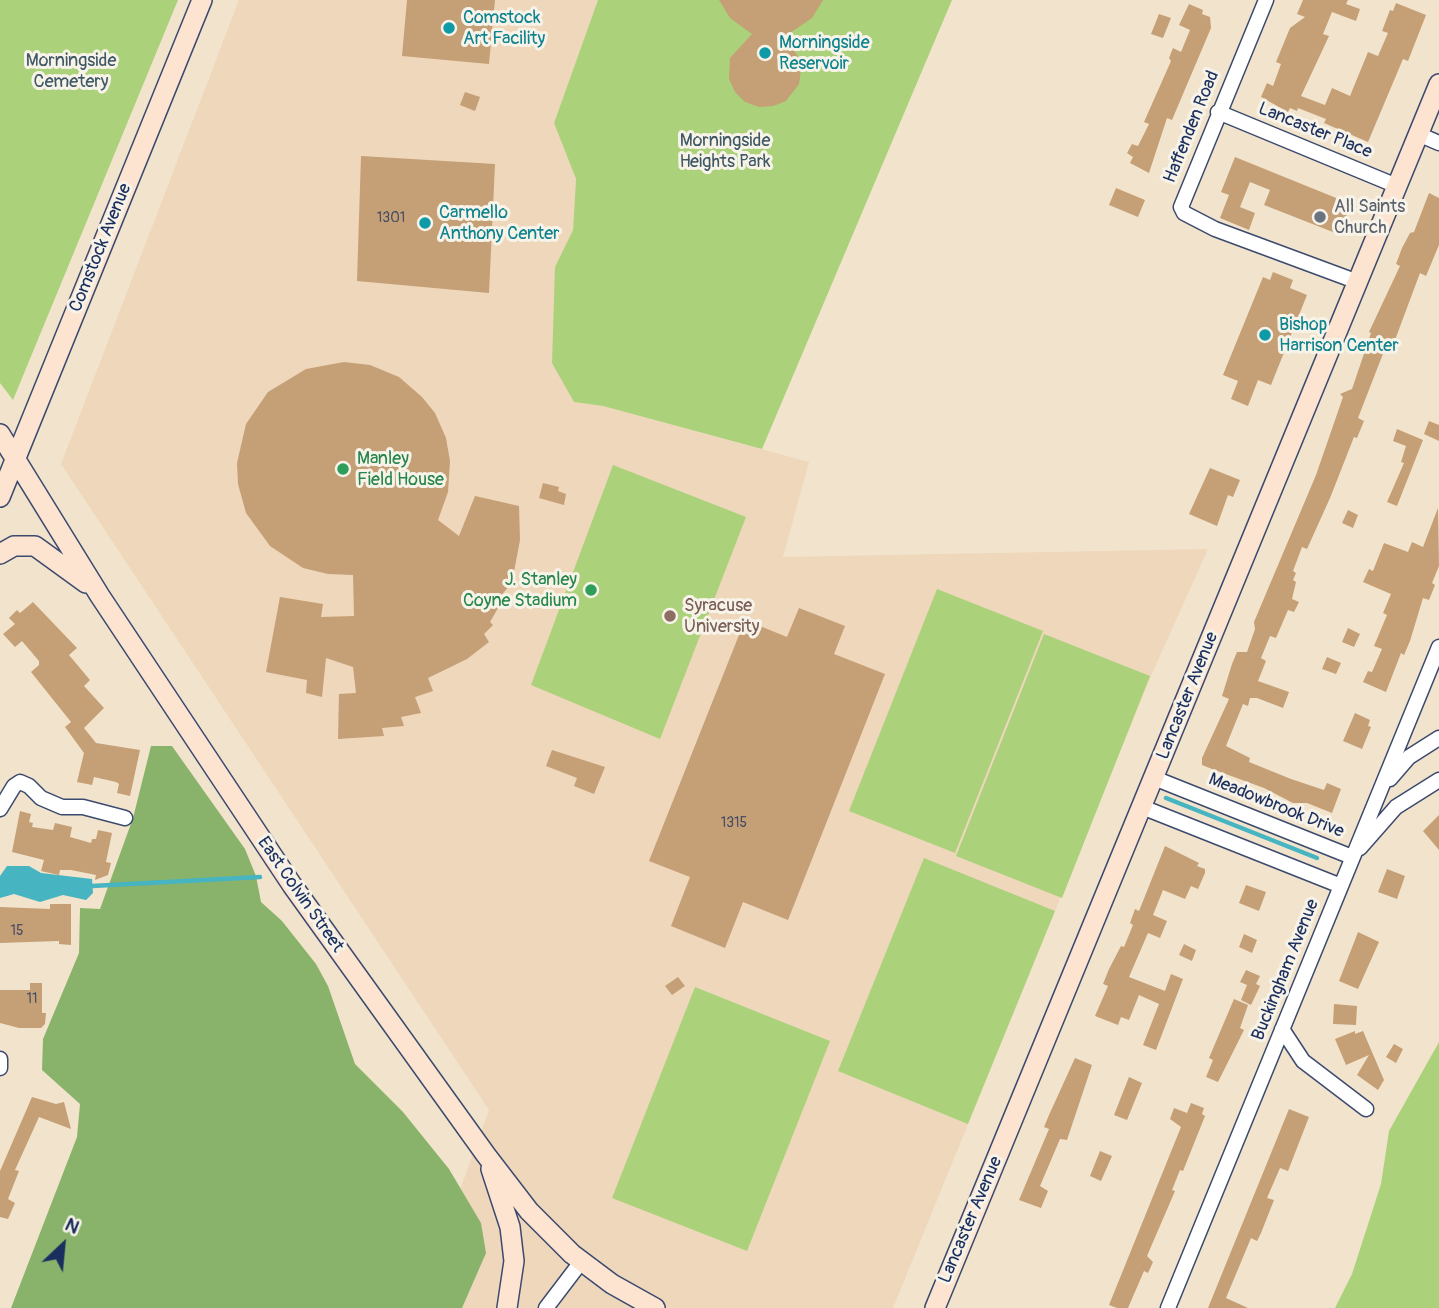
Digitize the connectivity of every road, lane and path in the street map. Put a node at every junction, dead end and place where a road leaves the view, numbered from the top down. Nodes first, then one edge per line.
1 (202, 0) edge
2 (1266, 0) edge
3 (1439, 84) edge
4 (1218, 112) junction
5 (1418, 134) junction
6 (1439, 143) edge
7 (1397, 186) junction
8 (1358, 282) junction
9 (0, 434) edge
10 (15, 459) junction
11 (0, 497) edge
12 (0, 554) edge
13 (100, 596) junction
14 (1439, 647) edge
15 (1439, 738) edge
16 (1154, 778) junction
17 (1439, 780) edge
18 (1377, 797) junction
19 (1142, 807) junction
20 (0, 809) edge
21 (125, 818) dead end
22 (1352, 857) junction
23 (1341, 886) junction
24 (1282, 1030) junction
25 (0, 1059) edge
26 (0, 1068) edge
27 (1366, 1109) dead end
28 (486, 1155) junction
29 (581, 1262) junction
30 (507, 1308) edge
31 (546, 1308) edge
32 (655, 1308) edge
33 (935, 1308) edge
34 (1168, 1308) edge

1 - 10 street, Comstock Avenue
2 - 4 street, Haffenden Road
3 - 5 street, Lancaster Avenue
4 - 7 street, Lancaster Place
4 - 8 street, Haffenden Road
5 - 6 street
5 - 7 street, Lancaster Avenue
7 - 8 street, Lancaster Avenue
8 - 16 street, Lancaster Avenue
9 - 10 street, East Colvin Street
10 - 11 street, Comstock Avenue
10 - 13 street, East Colvin Street
12 - 13 street
13 - 28 street, East Colvin Street
14 - 18 street, Buckingham Avenue
15 - 18 street
16 - 19 street, Lancaster Avenue
16 - 22 street, Meadowbrook Drive
17 - 22 street, Meadowbrook Drive
18 - 22 street, Buckingham Avenue
19 - 23 street
19 - 33 street, Lancaster Avenue
20 - 21 street
22 - 23 street, Buckingham Avenue
23 - 24 street, Buckingham Avenue
24 - 27 street
24 - 34 street, Buckingham Avenue
25 - 26 street
28 - 29 street, East Colvin Street
28 - 30 street
29 - 31 street
29 - 32 street, East Colvin Street

